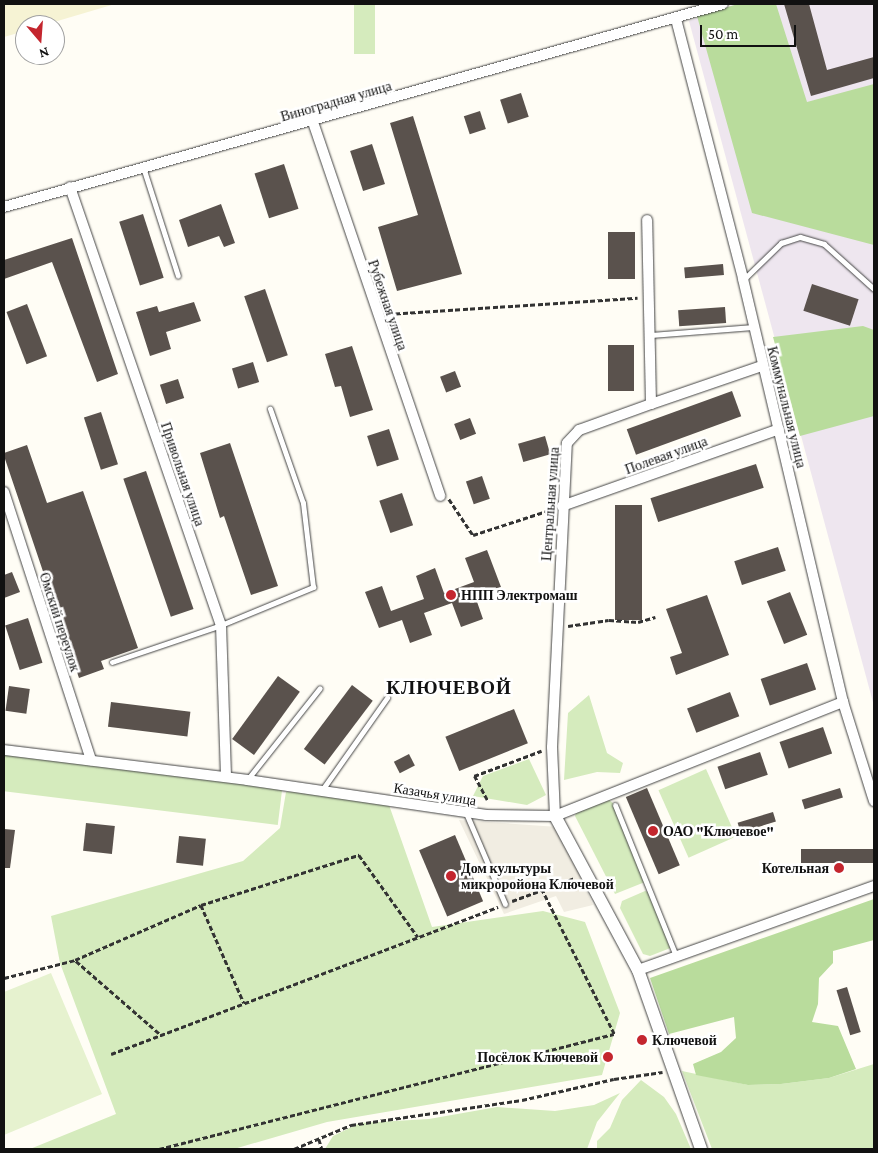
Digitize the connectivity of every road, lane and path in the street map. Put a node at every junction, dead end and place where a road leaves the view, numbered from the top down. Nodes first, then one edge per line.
1 (722, 4) edge
2 (676, 19) junction
3 (313, 122) junction
4 (142, 167) junction
5 (70, 187) junction
6 (4, 207) edge
7 (647, 220) dead end
8 (178, 276) dead end
9 (743, 279) junction
10 (874, 289) edge
11 (649, 298) junction
12 (377, 315) junction
13 (754, 327) junction
14 (649, 335) junction
15 (762, 366) junction
16 (651, 404) junction
17 (270, 409) dead end
18 (779, 429) junction
19 (4, 492) edge
20 (444, 497) joint
21 (562, 506) junction
22 (655, 617) dead end
23 (221, 625) junction
24 (557, 628) junction
25 (112, 662) dead end
26 (320, 688) dead end
27 (387, 698) dead end
28 (843, 702) junction
29 (552, 747) junction
30 (4, 750) edge
31 (91, 760) junction
32 (226, 777) junction
33 (247, 780) junction
34 (322, 790) junction
35 (487, 800) dead end
36 (874, 801) edge
37 (615, 805) dead end
38 (466, 812) junction
39 (556, 816) junction
40 (587, 873) junction
41 (874, 886) edge
42 (542, 890) junction
43 (505, 904) junction
44 (201, 905) junction
45 (418, 937) junction
46 (676, 957) junction
47 (75, 960) junction
48 (638, 970) junction
49 (4, 978) edge
50 (244, 1004) junction
51 (161, 1035) junction
52 (111, 1054) dead end
53 (671, 1071) junction
54 (318, 1139) junction
55 (160, 1149) edge
56 (294, 1149) edge
57 (322, 1149) edge
58 (701, 1149) edge

1 - 2 street, Виноградная улица
2 - 3 street, Виноградная улица
2 - 9 street, Коммунальная улица
3 - 4 street, Виноградная улица
3 - 12 street, Рубежная улица
4 - 5 street, Виноградная улица
4 - 8 lane
5 - 6 street, Виноградная улица
5 - 23 street, Привольная улица
7 - 11 street
9 - 10 lane
9 - 13 street, Коммунальная улица
11 - 12 path
11 - 14 street
12 - 20 street, Рубежная улица
13 - 14 lane
13 - 15 street, Коммунальная улица
14 - 16 street
15 - 16 street, Центральная улица
15 - 18 street, Коммунальная улица
16 - 21 street, Центральная улица
17 - 23 lane
18 - 21 street, Полевая улица
18 - 28 street, Коммунальная улица
19 - 31 street, Омский переулок
20 - 21 path
21 - 24 street, Центральная улица
22 - 24 path
23 - 25 lane
23 - 32 street, Привольная улица
24 - 29 street, Центральная улица
26 - 33 lane
27 - 34 lane
28 - 36 street, Коммунальная улица
28 - 39 street, Казачья улица
29 - 35 path
29 - 39 street, Центральная улица
30 - 31 street, Казачья улица
31 - 32 street, Казачья улица
32 - 33 street, Казачья улица
33 - 34 street, Казачья улица
34 - 38 street, Казачья улица
37 - 46 lane
38 - 39 street, Казачья улица
38 - 43 lane
39 - 40 street
40 - 42 path
40 - 48 street
41 - 46 street
42 - 43 path
42 - 55 path
43 - 45 path
44 - 45 path
44 - 47 path
44 - 50 path
45 - 50 path
46 - 48 street
47 - 49 path
47 - 51 path
48 - 53 street
50 - 51 path
51 - 52 path
53 - 54 path
53 - 58 street
54 - 56 path
54 - 57 path

